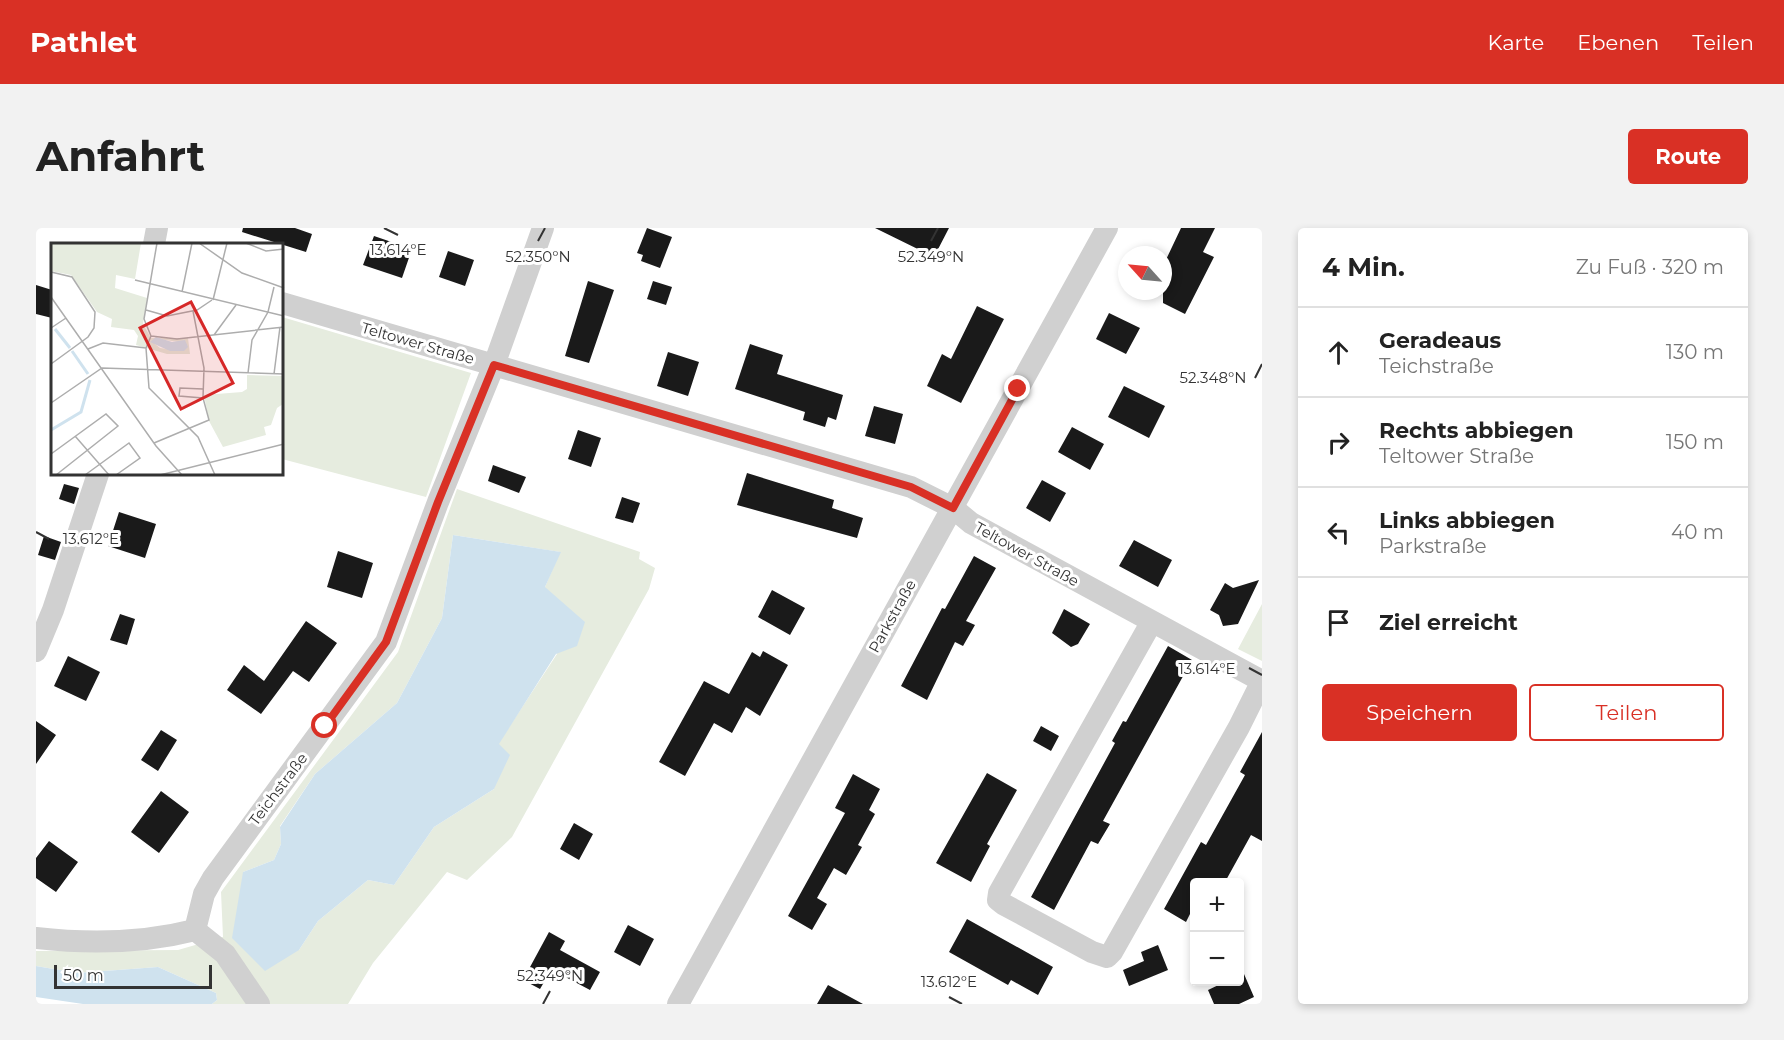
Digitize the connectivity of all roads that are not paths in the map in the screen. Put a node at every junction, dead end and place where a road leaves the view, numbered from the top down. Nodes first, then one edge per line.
1 (157, 228) edge
2 (543, 228) edge
3 (1107, 228) edge
4 (154, 243) edge
5 (284, 304) edge
6 (494, 365) junction
7 (97, 476) edge
8 (953, 508) junction
9 (1151, 623) junction
10 (36, 651) edge
11 (1262, 681) edge
12 (195, 930) junction
13 (36, 938) edge
14 (259, 1004) edge
15 (678, 1004) edge

1 - 4 street
2 - 6 street, Teichstraße
3 - 8 street, Parkstraße
5 - 6 street, Teltower Straße
6 - 8 street, Teltower Straße
6 - 12 street, Teichstraße
7 - 10 street
8 - 9 street, Teltower Straße
8 - 15 street, Parkstraße
9 - 11 street, Teltower Straße
9 - 11 street, Teltower Straße
12 - 13 street
12 - 14 street

